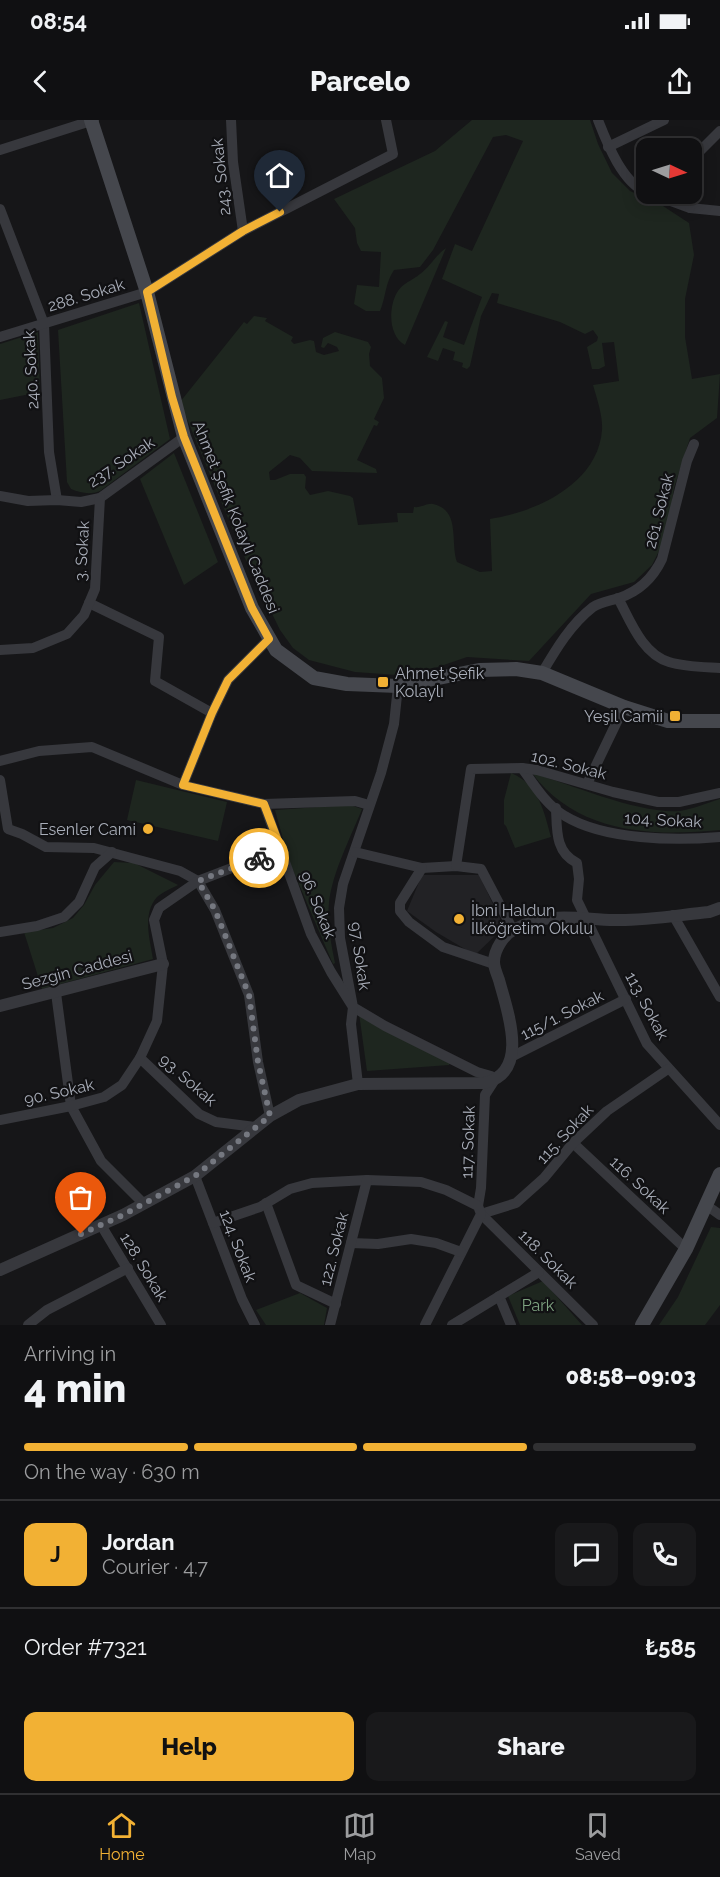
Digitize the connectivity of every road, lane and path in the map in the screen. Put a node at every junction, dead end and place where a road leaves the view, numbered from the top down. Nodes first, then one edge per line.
1 (92, 120) edge
2 (231, 120) edge
3 (386, 120) edge
4 (598, 120) edge
5 (664, 120) edge
6 (720, 131) edge
7 (608, 147) junction
8 (702, 149) edge
9 (0, 150) edge
10 (636, 188) edge
11 (679, 204) edge
12 (690, 204) edge
13 (690, 208) junction
14 (0, 209) edge
15 (720, 211) edge
16 (243, 231) junction
17 (147, 292) junction
18 (44, 324) junction
19 (0, 337) edge
20 (184, 437) junction
21 (694, 444) dead end
22 (0, 496) edge
23 (100, 498) junction
24 (57, 500) junction
25 (618, 598) junction
26 (89, 603) junction
27 (269, 639) junction
28 (0, 650) edge
29 (720, 668) edge
30 (542, 673) junction
31 (398, 686) junction
32 (624, 707) junction
33 (212, 713) junction
34 (720, 721) edge
35 (0, 761) edge
36 (522, 768) junction
37 (0, 780) edge
38 (587, 784) junction
39 (183, 785) junction
40 (720, 793) edge
41 (264, 804) junction
42 (369, 805) junction
43 (556, 808) junction
44 (4, 830) edge
45 (720, 837) edge
46 (281, 849) junction
47 (112, 852) junction
48 (355, 852) junction
49 (456, 866) junction
50 (422, 868) junction
51 (198, 881) junction
52 (720, 908) edge
53 (673, 915) junction
54 (586, 917) junction
55 (513, 930) junction
56 (0, 932) edge
57 (163, 964) junction
58 (494, 964) junction
59 (56, 993) junction
60 (720, 997) edge
61 (626, 999) junction
62 (0, 1006) edge
63 (353, 1007) junction
64 (511, 1057) junction
65 (140, 1058) junction
66 (669, 1069) junction
67 (494, 1081) junction
68 (358, 1084) junction
69 (71, 1106) junction
70 (270, 1116) junction
71 (0, 1120) edge
72 (720, 1125) edge
73 (255, 1127) junction
74 (573, 1143) junction
75 (720, 1174) edge
76 (195, 1176) junction
77 (367, 1180) junction
78 (266, 1203) junction
79 (144, 1204) junction
80 (706, 1205) junction
81 (480, 1210) junction
82 (720, 1215) edge
83 (213, 1222) junction
84 (101, 1225) junction
85 (351, 1243) junction
86 (686, 1249) junction
87 (461, 1252) junction
88 (128, 1268) junction
89 (0, 1270) edge
90 (539, 1272) junction
91 (499, 1296) junction
92 (336, 1304) junction
93 (30, 1324) edge
94 (161, 1325) edge
95 (255, 1325) edge
96 (330, 1325) edge
97 (424, 1325) edge
98 (452, 1325) edge
99 (511, 1325) edge
100 (593, 1325) edge
101 (642, 1325) edge

1 - 9 street
1 - 17 main road, Ahmet Şefik Kolaylı Caddesi
2 - 16 street, 243. Sokak
3 - 16 street, 288. Sokak
4 - 7 street
5 - 7 street
6 - 8 street
7 - 10 street
11 - 13 street
12 - 13 street
13 - 15 street
14 - 18 street, 240. Sokak
16 - 17 street, 288. Sokak
17 - 18 street, 288. Sokak
17 - 20 main road, Ahmet Şefik Kolaylı Caddesi
18 - 19 street, 288. Sokak
18 - 24 street, 240. Sokak
20 - 23 street, 237. Sokak
20 - 27 main road, Ahmet Şefik Kolaylı Caddesi
21 - 25 street, 261. Sokak
22 - 24 street, 237. Sokak
23 - 24 street, 237. Sokak
23 - 26 street, 3. Sokak
25 - 29 street
25 - 30 street, 261. Sokak
26 - 28 street
26 - 33 street
27 - 31 main road, Ahmet Şefik Kolaylı Caddesi
27 - 33 street
30 - 31 main road, Ahmet Şefik Kolaylı Caddesi
30 - 32 main road, Ahmet Şefik Kolaylı Caddesi
31 - 42 street, 97. Sokak
32 - 34 main road, Ahmet Şefik Kolaylı Caddesi
32 - 38 street
33 - 39 street
35 - 39 street
36 - 38 street, 102. Sokak
36 - 43 street, 104. Sokak
36 - 49 street, 102. Sokak
37 - 44 street
38 - 40 street, 102. Sokak
39 - 41 street
41 - 42 street
41 - 46 street, 96. Sokak
42 - 48 street, 97. Sokak
43 - 45 street, 104. Sokak
43 - 54 street, 113. Sokak
44 - 47 street
46 - 51 street, 90. Sokak
46 - 63 street, 96. Sokak
47 - 51 street
47 - 56 street
48 - 50 street
48 - 63 street, 97. Sokak
49 - 50 street
49 - 55 street
50 - 58 street
51 - 57 street, 90. Sokak
51 - 70 street
52 - 53 street
53 - 54 street
53 - 60 street
54 - 55 street
54 - 61 street, 113. Sokak
55 - 58 street
57 - 59 street, Sezgin Caddesi
57 - 65 street, 90. Sokak
58 - 64 street
59 - 62 street, Sezgin Caddesi
59 - 69 street
61 - 64 street, 115/1. Sokak
61 - 66 street, 113. Sokak
63 - 67 street, 97. Sokak
63 - 68 street
64 - 67 street
65 - 69 street, 90. Sokak
65 - 73 street, 93. Sokak
66 - 72 street, 113. Sokak
66 - 74 street, 115. Sokak
67 - 68 street
67 - 81 street, 117. Sokak
68 - 70 street
69 - 71 street, 90. Sokak
69 - 79 street
70 - 73 street
73 - 76 street
74 - 81 street, 115. Sokak
74 - 86 street, 116. Sokak
75 - 80 main road
76 - 79 street
76 - 83 street, 124. Sokak
77 - 78 street, 118. Sokak
77 - 81 street, 118. Sokak
77 - 85 street, 122. Sokak
78 - 83 street, 118. Sokak
78 - 92 street
79 - 84 street
80 - 82 street
80 - 86 main road
81 - 87 street
81 - 90 street, 118. Sokak
83 - 95 street, 124. Sokak
84 - 88 street, 128. Sokak
84 - 89 street
85 - 87 street
85 - 92 street, 122. Sokak
86 - 101 main road
87 - 97 street
88 - 93 street
88 - 94 street, 128. Sokak
90 - 91 street
90 - 100 street, 118. Sokak
91 - 98 street
91 - 99 street
92 - 96 street, 122. Sokak

